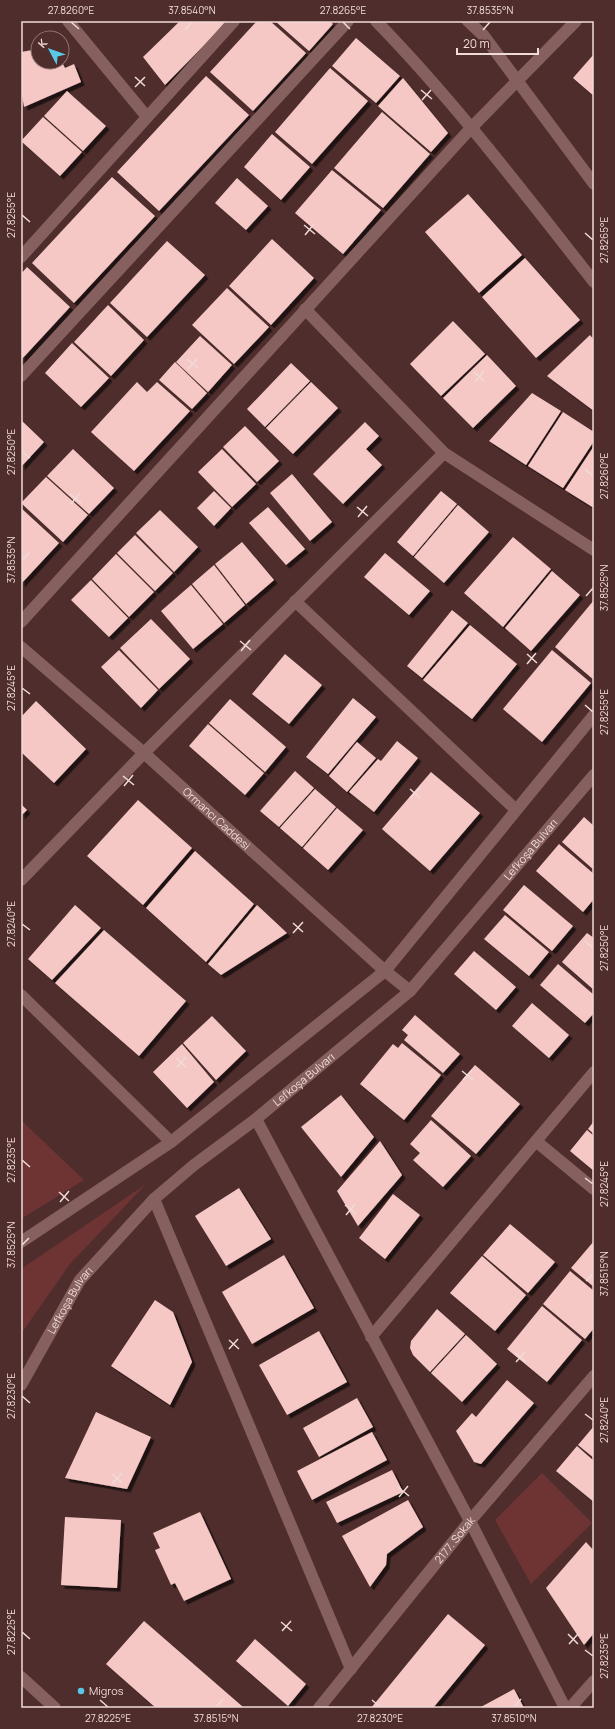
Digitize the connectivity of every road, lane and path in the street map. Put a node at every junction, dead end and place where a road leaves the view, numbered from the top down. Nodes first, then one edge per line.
1 (68, 21) edge
2 (234, 21) edge
3 (348, 21) edge
4 (376, 21) edge
5 (468, 21) edge
6 (576, 21) edge
7 (518, 80) junction
8 (147, 117) junction
9 (471, 128) junction
10 (594, 184) edge
11 (21, 257) edge
12 (594, 282) edge
13 (305, 308) junction
14 (21, 376) edge
15 (444, 454) junction
16 (594, 550) edge
17 (295, 601) junction
18 (21, 622) edge
19 (21, 647) edge
20 (594, 715) edge
21 (144, 753) junction
22 (594, 775) edge
23 (515, 809) junction
24 (21, 880) edge
25 (384, 971) junction
26 (410, 991) junction
27 (21, 995) edge
28 (594, 1072) edge
29 (256, 1119) junction
30 (171, 1142) junction
31 (537, 1142) junction
32 (594, 1189) edge
33 (154, 1199) junction
34 (21, 1242) edge
35 (371, 1337) junction
36 (594, 1376) edge
37 (21, 1385) edge
38 (470, 1521) junction
39 (351, 1669) junction
40 (21, 1677) edge
41 (594, 1681) edge
42 (55, 1708) edge
43 (319, 1708) edge
44 (565, 1708) edge
45 (570, 1708) edge

1 - 8 street
2 - 8 street
3 - 14 street
4 - 9 street
5 - 7 street
6 - 7 street
7 - 9 street
7 - 10 street
8 - 11 street
9 - 12 street
9 - 13 street
13 - 15 street
13 - 18 street
15 - 16 street
15 - 17 street
17 - 21 street
17 - 23 street
19 - 21 street, Ormancı Caddesi
20 - 23 street
21 - 24 street
21 - 25 street, Ormancı Caddesi
22 - 26 street, Lefkoşa Bulvarı
23 - 25 street
25 - 26 street, Ormancı Caddesi
25 - 30 street
26 - 29 street, Lefkoşa Bulvarı
27 - 30 street
28 - 31 street
29 - 33 street, Lefkoşa Bulvarı
29 - 35 street
30 - 34 street
31 - 32 street
31 - 35 street
33 - 37 street, Lefkoşa Bulvarı
33 - 39 street
35 - 38 street
36 - 38 street, 2177. Sokak
38 - 39 street, 2177. Sokak
38 - 44 street
39 - 43 street, 2177. Sokak
40 - 42 street
41 - 45 street

